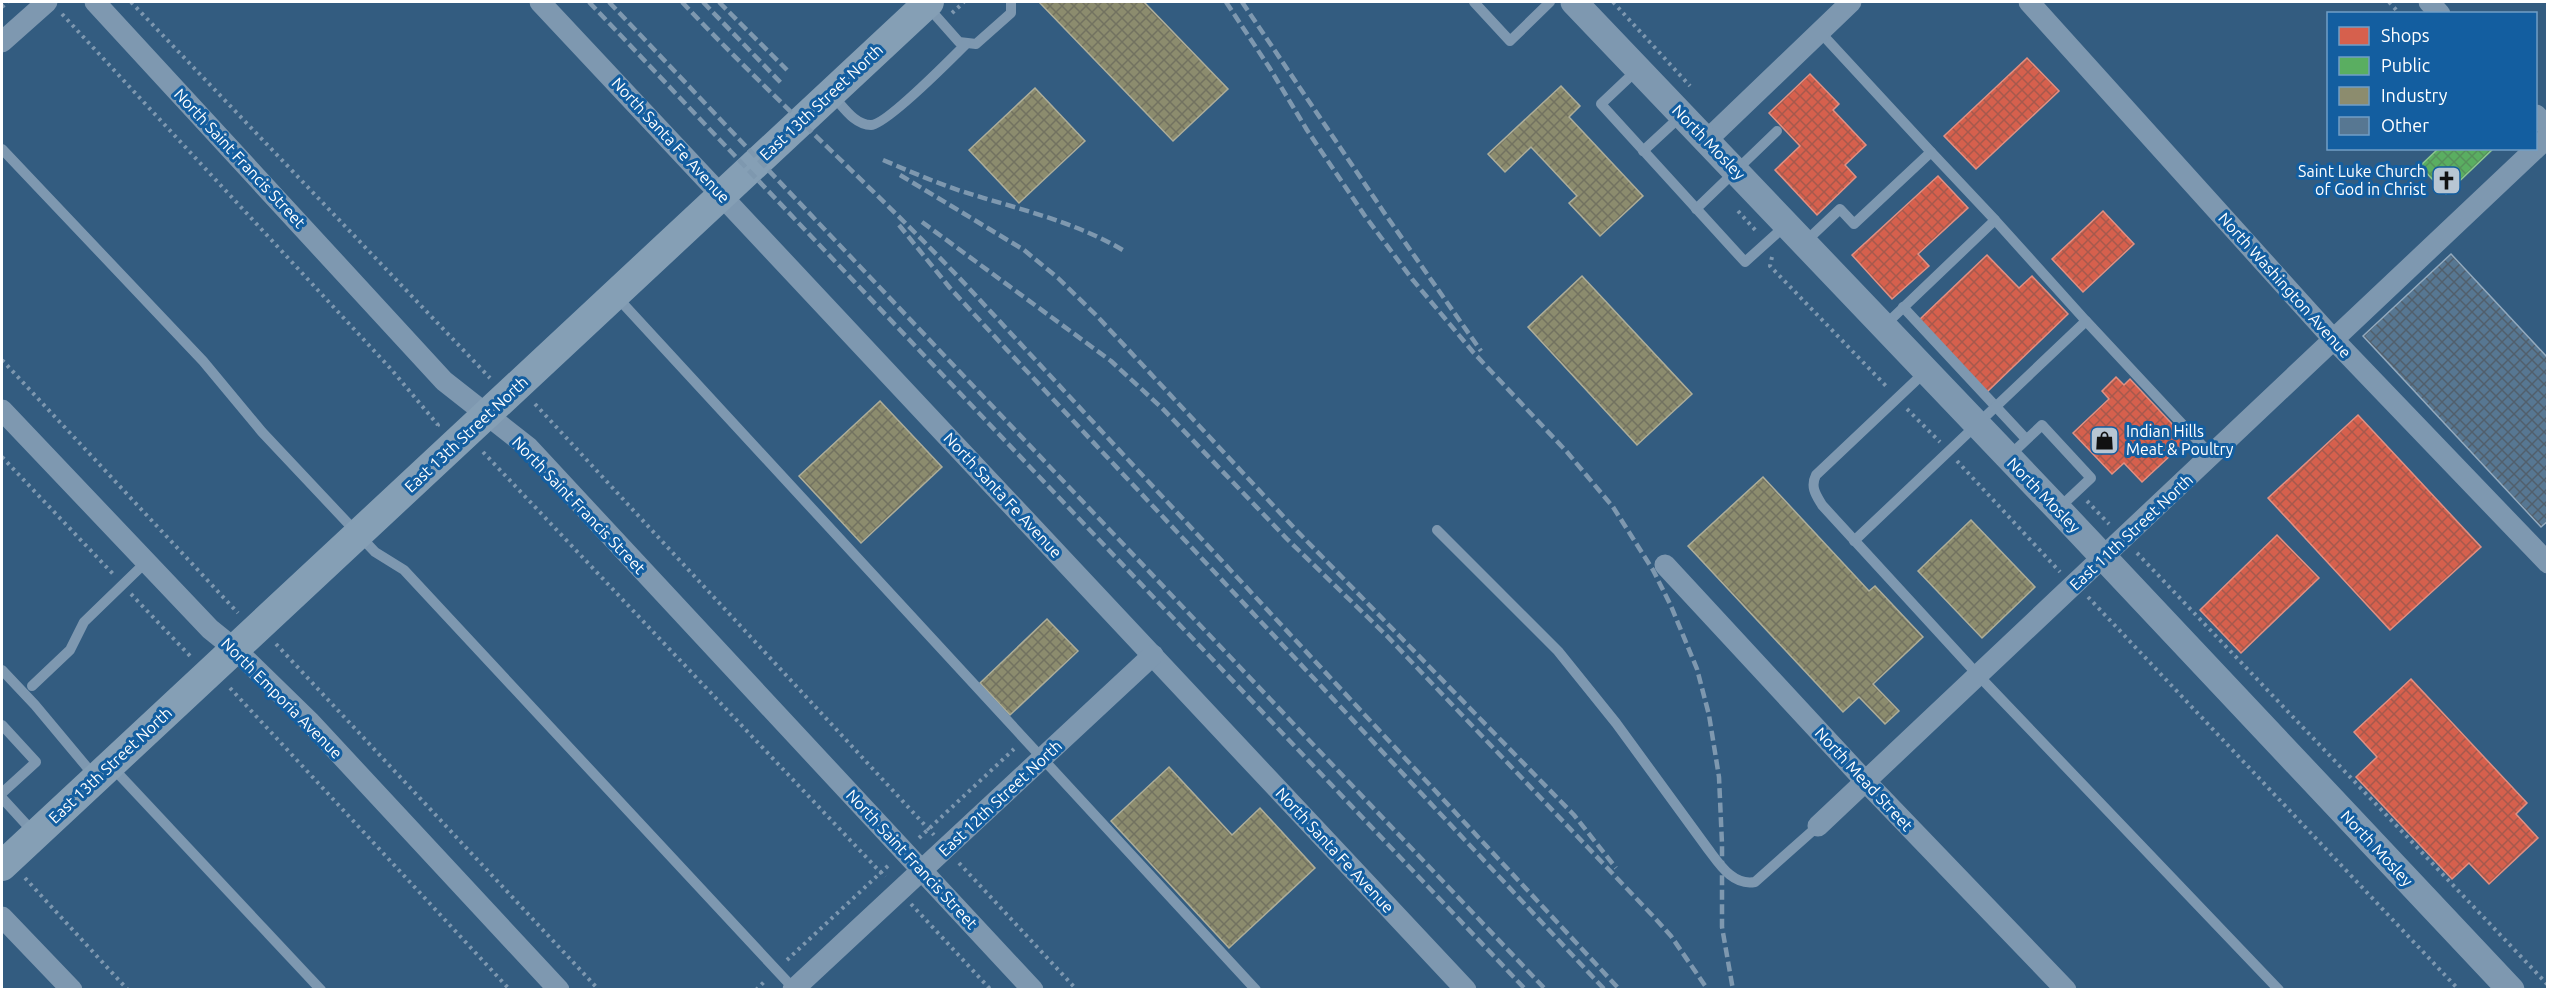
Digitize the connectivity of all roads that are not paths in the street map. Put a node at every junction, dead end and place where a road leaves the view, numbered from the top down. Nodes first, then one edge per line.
1 (95, 2) edge
2 (540, 2) edge
3 (1011, 2) edge
4 (1474, 2) edge
5 (1550, 2) edge
6 (1574, 2) edge
7 (1851, 2) edge
8 (2029, 2) edge
9 (927, 3) edge
10 (51, 4) edge
11 (1820, 32) junction
12 (2, 42) edge
13 (966, 44) junction
14 (1638, 69) junction
15 (830, 93) junction
16 (1682, 115) junction
17 (1777, 131) dead end
18 (1707, 140) junction
19 (2, 149) edge
20 (2533, 150) edge
21 (1643, 151) junction
22 (1932, 152) junction
23 (1727, 179) junction
24 (723, 195) junction
25 (1696, 209) junction
26 (1995, 220) junction
27 (1795, 234) junction
28 (615, 295) junction
29 (1903, 307) junction
30 (2086, 321) junction
31 (1883, 326) junction
32 (2334, 340) junction
33 (1924, 356) junction
34 (2, 410) edge
35 (486, 415) junction
36 (1986, 416) junction
37 (2017, 448) junction
38 (2212, 456) junction
39 (2058, 509) junction
40 (1437, 530) dead end
41 (359, 535) junction
42 (1854, 541) junction
43 (2104, 558) junction
44 (146, 562) junction
45 (2547, 563) edge
46 (1665, 565) dead end
47 (226, 641) junction
48 (1153, 655) junction
49 (2, 670) edge
50 (1978, 675) junction
51 (32, 686) dead end
52 (2, 725) edge
53 (1042, 759) junction
54 (103, 772) junction
55 (1866, 782) junction
56 (2, 793) edge
57 (2, 798) edge
58 (1818, 826) joint
59 (35, 834) junction
60 (922, 870) junction
61 (13, 872) edge
62 (2, 917) edge
63 (794, 989) edge
64 (72, 990) edge
65 (321, 990) edge
66 (558, 990) edge
67 (1033, 990) edge
68 (1256, 990) edge
69 (1466, 990) edge
70 (2066, 990) edge
71 (2279, 990) edge
72 (2511, 990) edge

1 - 35 street, North Saint Francis Street
2 - 24 street, North Santa Fe Avenue
3 - 13 lane
4 - 5 lane
6 - 14 street, North Mosley
7 - 11 street
8 - 32 street, North Washington Avenue
9 - 13 lane
9 - 15 main road, East 13th Street North
10 - 12 street
11 - 18 street
11 - 22 lane
13 - 15 lane
14 - 16 street, North Mosley
14 - 21 lane
15 - 24 main road, East 13th Street North
16 - 18 street, North Mosley
16 - 21 lane
17 - 23 lane
18 - 23 street, North Mosley
19 - 41 lane
20 - 32 street, East 11th Street North
21 - 25 lane
22 - 26 lane
22 - 27 lane
23 - 25 lane
23 - 27 street, North Mosley
24 - 28 main road, East 13th Street North
24 - 48 street, North Santa Fe Avenue
25 - 27 lane
26 - 29 lane
26 - 30 lane
27 - 31 street, North Mosley
28 - 35 main road, East 13th Street North
28 - 53 lane
29 - 31 lane
29 - 33 lane
30 - 36 lane
30 - 38 lane
31 - 33 street, North Mosley
32 - 38 street, East 11th Street North
32 - 45 street, North Washington Avenue
33 - 36 street, North Mosley
33 - 42 lane
34 - 44 street, North Emporia Avenue
35 - 41 main road, East 13th Street North
35 - 60 street, North Saint Francis Street
36 - 37 street, North Mosley
36 - 42 lane
37 - 39 street, North Mosley
37 - 39 lane
38 - 43 street, East 11th Street North
39 - 43 street, North Mosley
40 - 58 lane
41 - 47 main road, East 13th Street North
41 - 63 lane
42 - 50 lane
43 - 50 street, East 11th Street North
43 - 72 street, North Mosley
44 - 47 street, North Emporia Avenue
44 - 51 lane
46 - 55 street, North Mead Street
47 - 54 main road, East 13th Street North
47 - 66 street, North Emporia Avenue
48 - 53 street, East 12th Street North
48 - 69 street, North Santa Fe Avenue
49 - 54 lane
50 - 55 street, East 11th Street North
50 - 71 lane
52 - 56 lane
53 - 60 street, East 12th Street North
53 - 68 lane
54 - 59 main road, East 13th Street North
54 - 65 lane
55 - 58 street, East 11th Street North
55 - 70 street, North Mead Street
57 - 59 lane
59 - 61 main road, East 13th Street North
60 - 63 street, East 12th Street North
60 - 67 street, North Saint Francis Street
62 - 64 street

